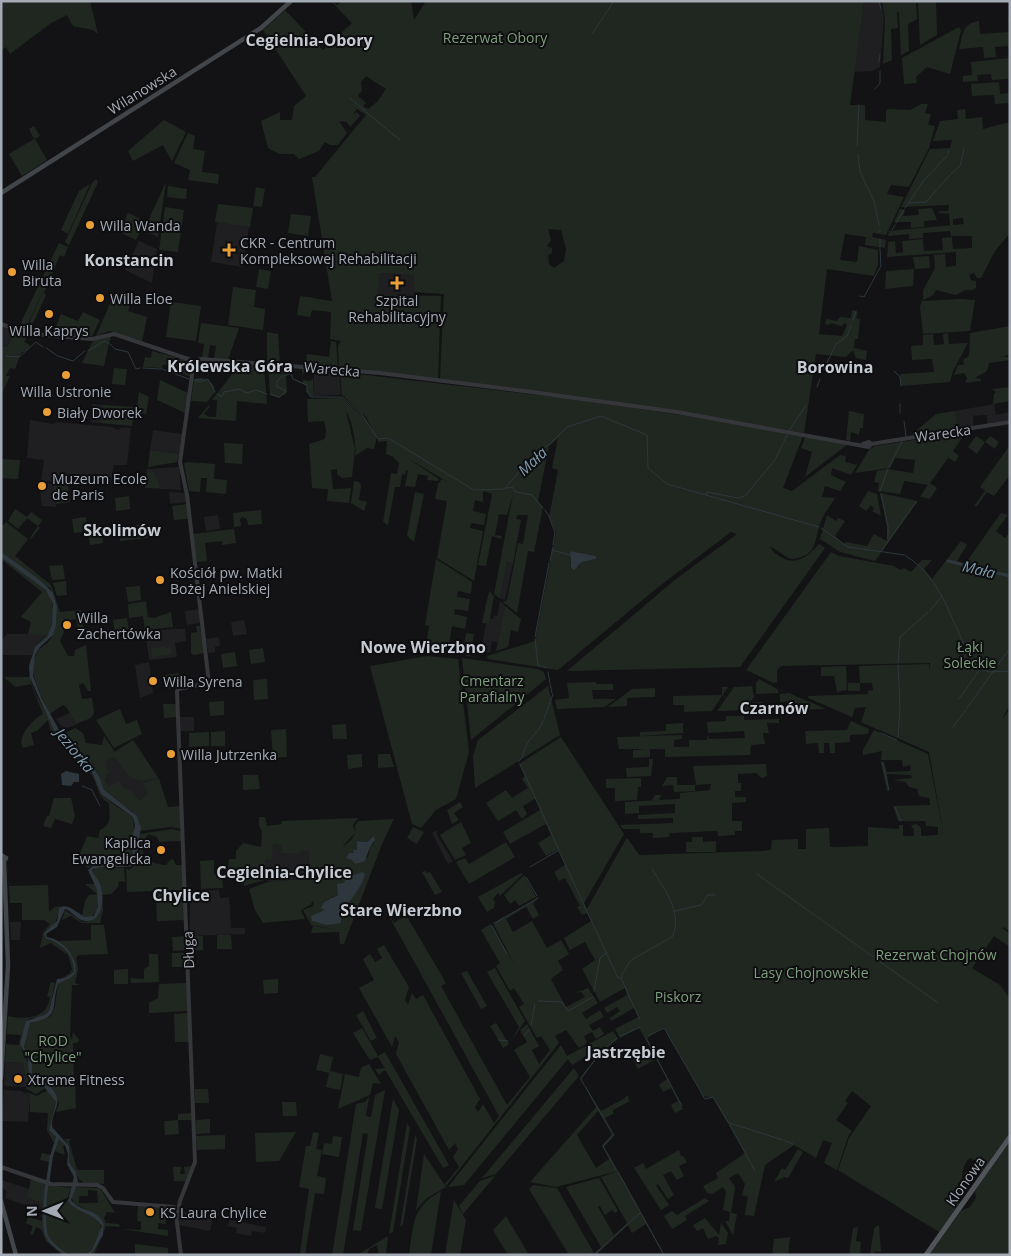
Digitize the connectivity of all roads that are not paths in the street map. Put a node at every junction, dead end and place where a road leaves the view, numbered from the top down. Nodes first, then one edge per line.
1 (291, 1) edge
2 (1, 193) edge
3 (1, 324) edge
4 (192, 361) junction
5 (1010, 422) edge
6 (2, 854) edge
7 (2, 861) edge
8 (3, 1043) junction
9 (1, 1050) edge
10 (1, 1078) edge
11 (1010, 1137) edge
12 (2, 1168) edge
13 (1, 1201) edge
14 (176, 1208) junction
15 (16, 1255) edge
16 (181, 1255) edge
17 (926, 1255) edge

1 - 2 main road, Wilanowska
3 - 4 street, Warecka
4 - 5 street, Warecka
4 - 14 street, Długa
6 - 7 main road
7 - 8 main road
8 - 9 main road
8 - 10 main road
11 - 17 main road, Klonowa
12 - 14 street
13 - 15 main road
14 - 16 street

